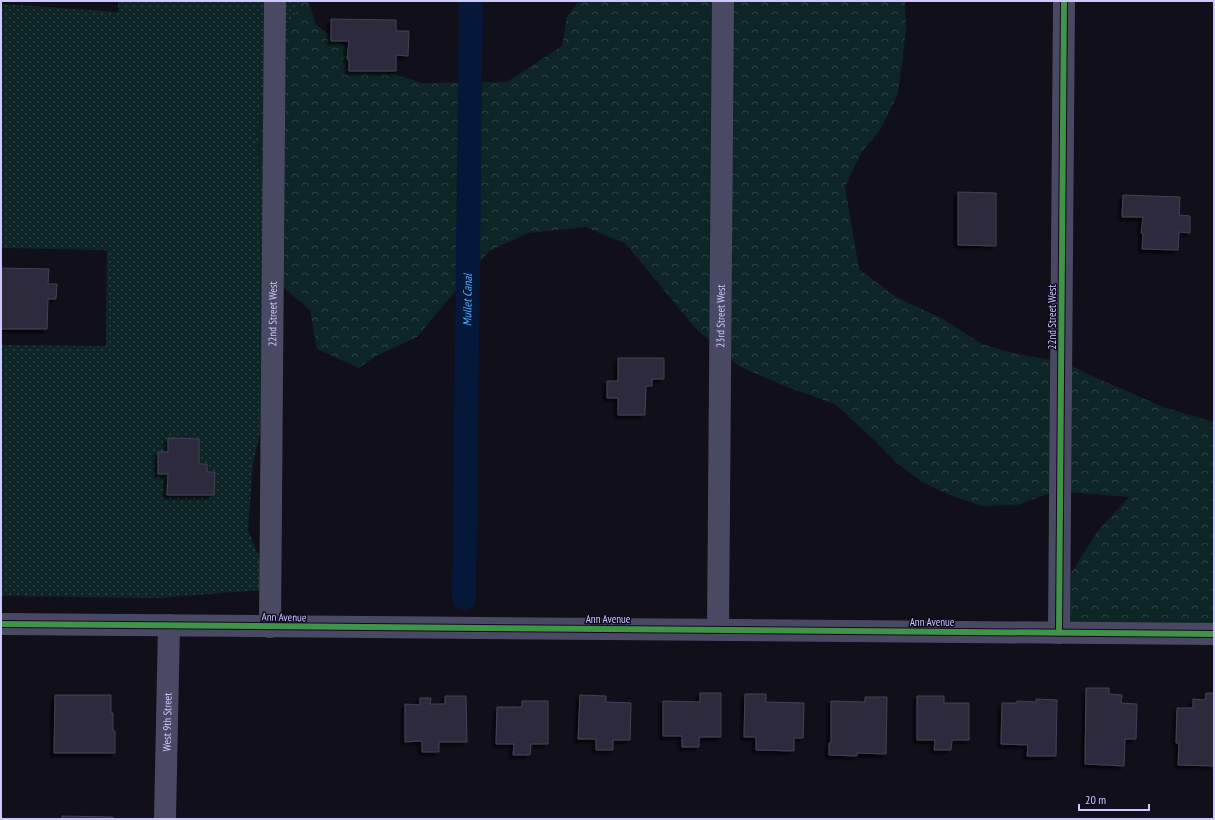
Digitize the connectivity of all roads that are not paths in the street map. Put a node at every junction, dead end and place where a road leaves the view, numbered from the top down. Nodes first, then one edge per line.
1 (275, 1) edge
2 (723, 1) edge
3 (1064, 1) edge
4 (1, 624) edge
5 (169, 625) junction
6 (270, 627) junction
7 (718, 630) junction
8 (1059, 633) junction
9 (1214, 634) edge
10 (165, 819) edge

1 - 6 street, 22nd Street West
2 - 7 street, 23rd Street West
3 - 8 street, 22nd Street West
4 - 5 street, Ann Avenue
5 - 6 street, Ann Avenue
5 - 10 street, West 9th Street
6 - 7 street, Ann Avenue
7 - 8 street, Ann Avenue
8 - 9 street, Ann Avenue

